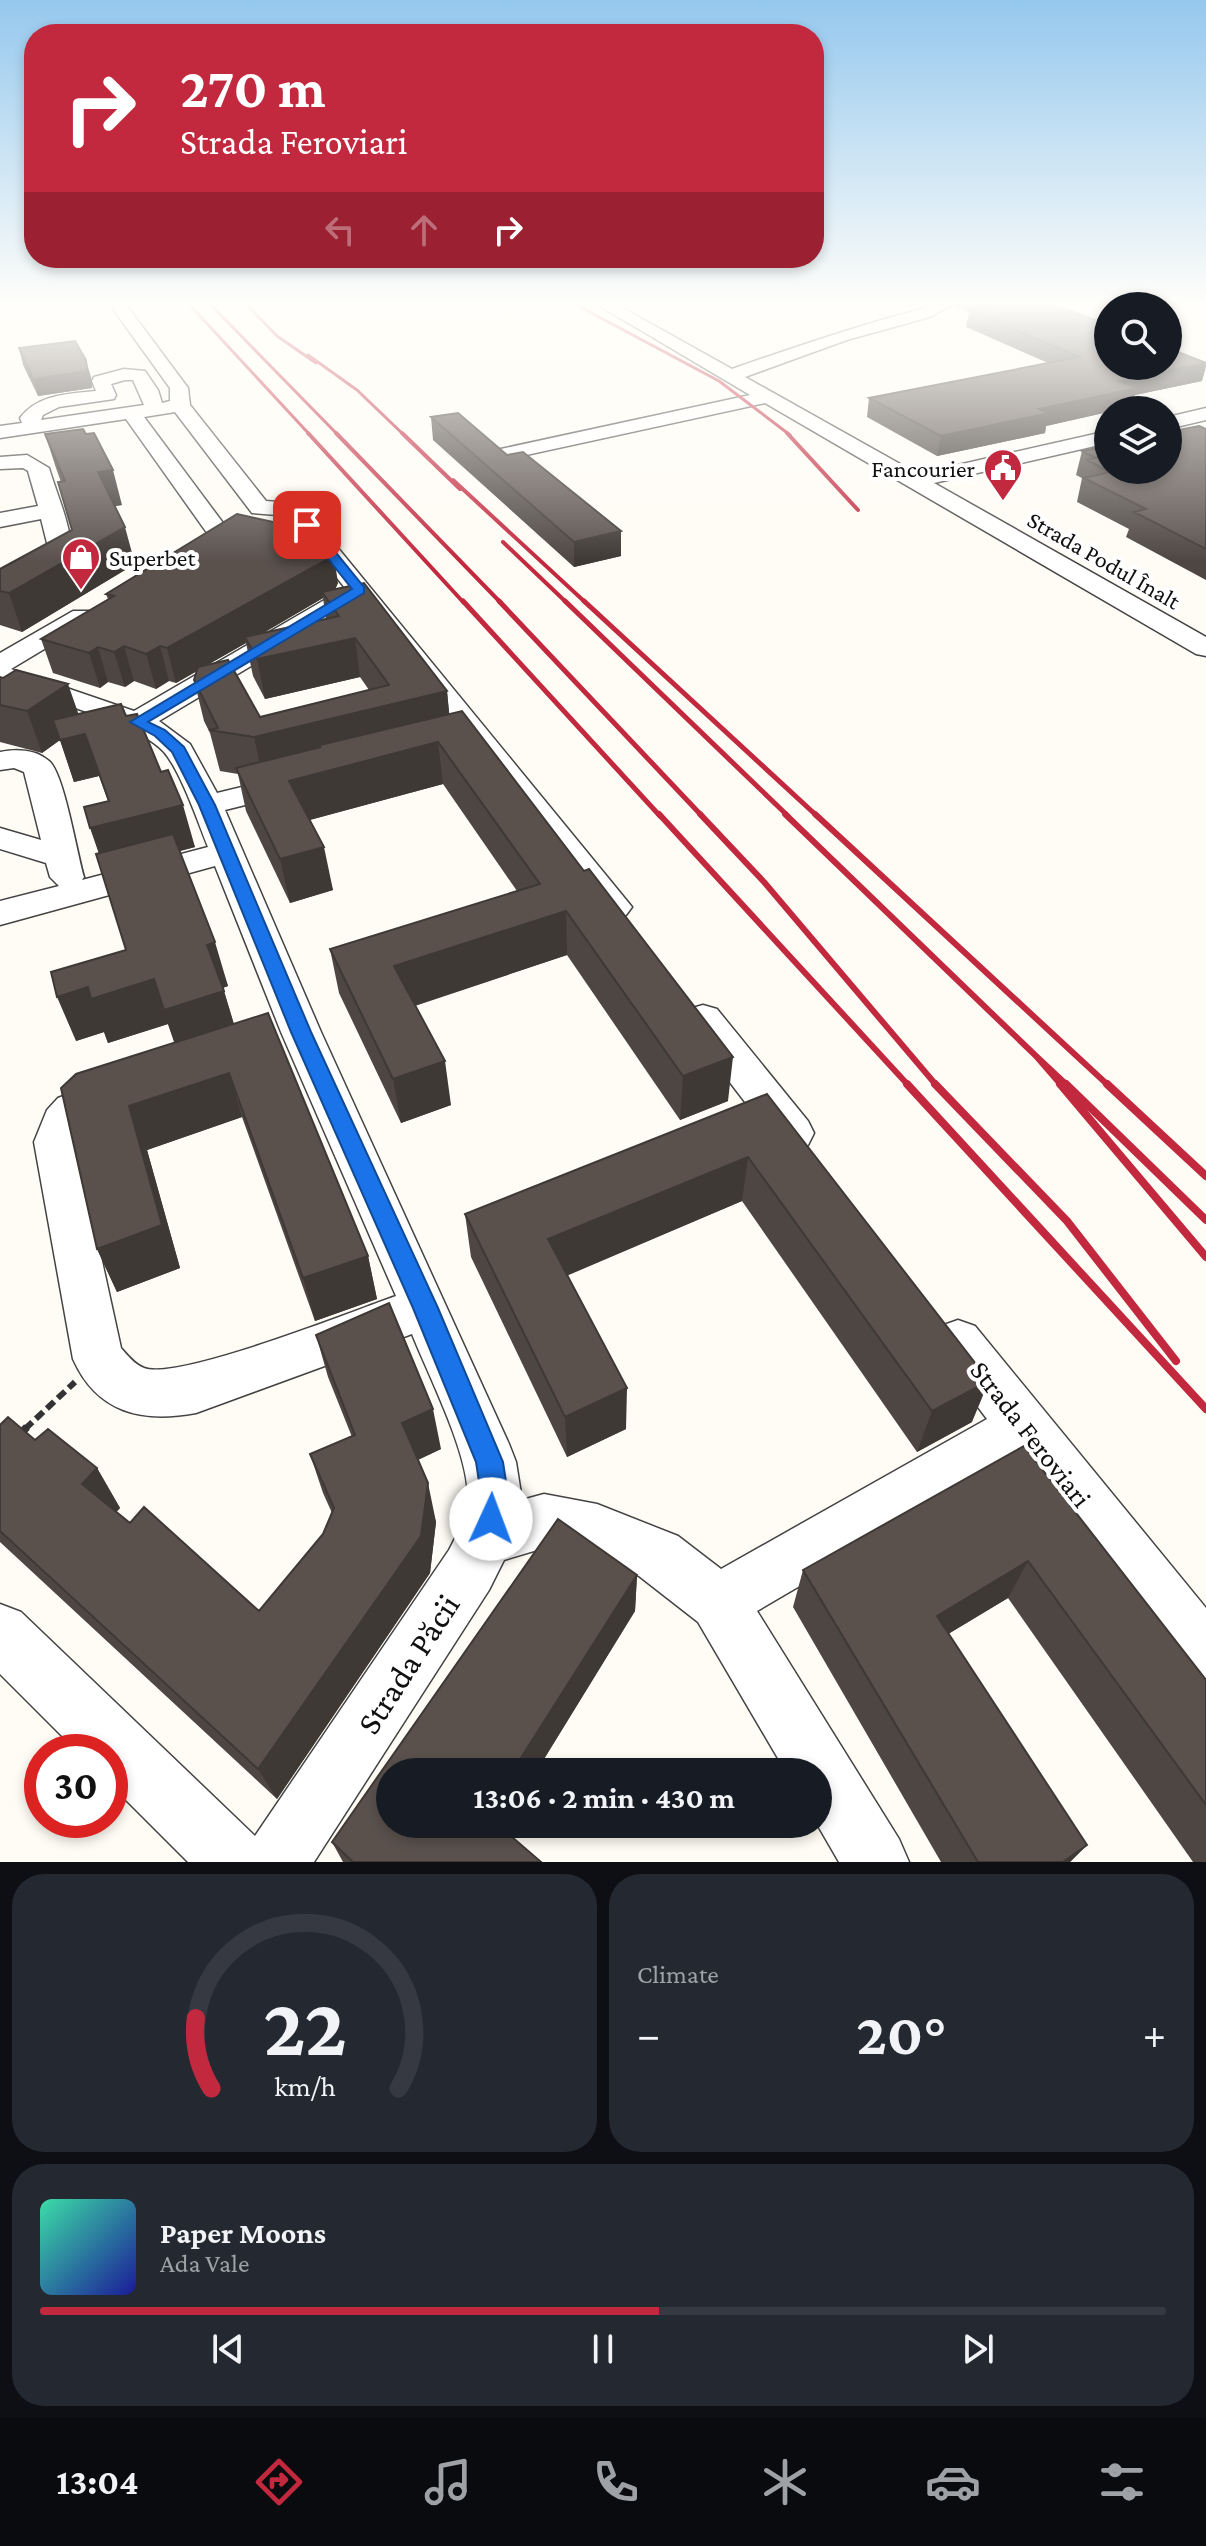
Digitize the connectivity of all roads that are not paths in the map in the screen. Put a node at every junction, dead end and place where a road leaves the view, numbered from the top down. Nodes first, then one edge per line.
1 (104, 389) edge
2 (147, 389) edge
3 (179, 389) edge
4 (755, 389) edge
5 (768, 397) junction
6 (152, 399) junction
7 (180, 406) junction
8 (130, 412) junction
9 (1206, 414) edge
10 (1182, 420) edge
11 (34, 427) junction
12 (1, 428) edge
13 (1094, 440) edge
14 (503, 454) edge
15 (0, 463) edge
16 (916, 481) junction
17 (260, 508) junction
18 (50, 511) junction
19 (0, 520) edge
20 (220, 535) junction
21 (193, 551) edge
22 (360, 590) junction
23 (0, 598) edge
24 (101, 605) edge
25 (1206, 648) edge
26 (0, 664) edge
27 (0, 675) edge
28 (137, 722) junction
29 (0, 761) edge
30 (313, 779) edge
31 (207, 805) junction
32 (0, 838) edge
33 (226, 853) junction
34 (61, 857) junction
35 (72, 894) junction
36 (0, 913) edge
37 (638, 937) edge
38 (678, 987) edge
39 (301, 1032) junction
40 (257, 1047) edge
41 (153, 1081) edge
42 (816, 1163) edge
43 (425, 1308) junction
44 (935, 1313) edge
45 (1024, 1426) junction
46 (486, 1538) junction
47 (718, 1602) junction
48 (0, 1633) edge
49 (1206, 1654) edge
50 (235, 1862) edge
51 (276, 1862) edge
52 (876, 1862) edge

1 - 11 street
2 - 6 street
3 - 7 street
4 - 5 street, Strada Podul Înalt
5 - 14 street
5 - 16 street, Strada Podul Înalt
6 - 7 street
6 - 8 street
7 - 17 street
8 - 11 street
8 - 20 street
9 - 10 street
11 - 12 street
13 - 16 street
15 - 18 street
16 - 25 street, Strada Podul Înalt
17 - 20 street
17 - 22 street
18 - 19 street
18 - 23 street
20 - 21 street
22 - 28 street
22 - 37 street
24 - 26 street
27 - 28 street, Strada Păcii
28 - 31 street, Strada Păcii
29 - 34 street
30 - 31 street
31 - 33 street, Strada Păcii
32 - 34 street
33 - 35 street
33 - 39 street, Strada Păcii
34 - 35 street
35 - 36 street
38 - 42 street
39 - 40 street
39 - 43 street, Strada Păcii
41 - 43 street
43 - 46 street, Strada Păcii
44 - 45 street, Strada Feroviari
45 - 47 street
45 - 49 street, Strada Feroviari
46 - 47 street
46 - 51 street, Strada Păcii
47 - 52 street
48 - 50 street

